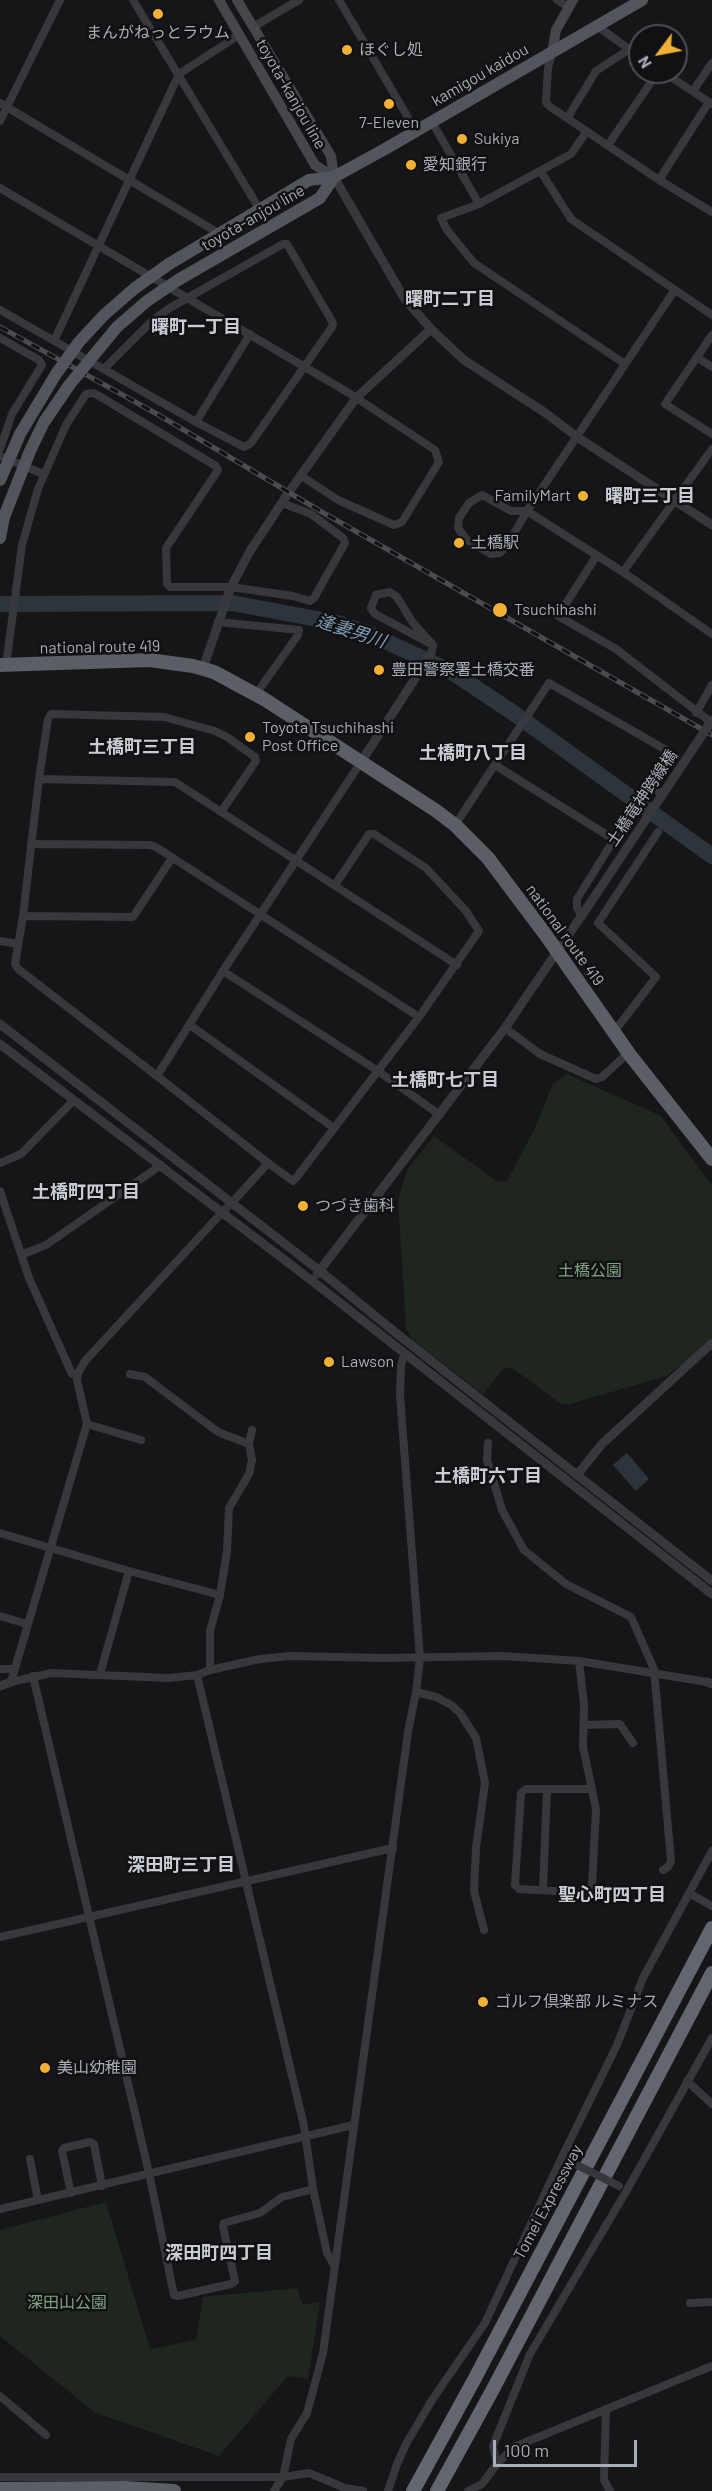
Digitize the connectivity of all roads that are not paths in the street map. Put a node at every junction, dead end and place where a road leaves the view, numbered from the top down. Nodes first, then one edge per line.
1 (60, 0) edge
2 (133, 0) edge
3 (219, 0) edge
4 (237, 0) edge
5 (299, 0) edge
6 (339, 0) edge
7 (557, 0) edge
8 (642, 0) edge
9 (571, 4) edge
10 (597, 26) junction
11 (253, 27) junction
12 (239, 35) junction
13 (628, 50) joint
14 (552, 53) junction
15 (712, 63) edge
16 (179, 74) junction
17 (650, 84) edge
18 (682, 84) edge
19 (693, 91) junction
20 (711, 103) edge
21 (3, 105) edge
22 (568, 117) junction
23 (0, 121) edge
24 (432, 122) junction
25 (416, 131) junction
26 (587, 131) junction
27 (608, 145) junction
28 (541, 172) junction
29 (334, 177) junction
30 (130, 180) junction
31 (659, 180) junction
32 (0, 188) edge
33 (479, 204) junction
34 (260, 210) junction
35 (712, 212) edge
36 (220, 234) junction
37 (98, 246) junction
38 (674, 291) junction
39 (187, 298) junction
40 (0, 310) edge
41 (712, 315) edge
42 (431, 329) junction
43 (250, 334) junction
44 (712, 335) edge
45 (0, 338) edge
46 (54, 341) junction
47 (697, 357) junction
48 (625, 364) junction
49 (305, 365) junction
50 (712, 367) edge
51 (104, 369) junction
52 (356, 398) junction
53 (196, 422) junction
54 (712, 434) edge
55 (577, 437) junction
56 (0, 449) edge
57 (712, 449) edge
58 (0, 456) edge
59 (43, 474) junction
60 (300, 475) junction
61 (0, 480) edge
62 (674, 500) junction
63 (282, 503) junction
64 (511, 511) junction
65 (527, 511) junction
66 (712, 525) edge
67 (515, 532) junction
68 (0, 538) edge
69 (597, 555) junction
70 (623, 572) junction
71 (231, 587) junction
72 (219, 619) junction
73 (712, 634) edge
74 (432, 650) junction
75 (3, 665) edge
76 (203, 668) junction
77 (712, 686) edge
78 (256, 694) junction
79 (696, 713) junction
80 (712, 722) edge
81 (361, 762) junction
82 (495, 765) junction
83 (39, 779) junction
84 (648, 786) junction
85 (659, 792) dead end
86 (221, 812) junction
87 (454, 825) junction
88 (658, 832) dead end
89 (615, 840) junction
90 (31, 844) junction
91 (172, 858) junction
92 (296, 861) junction
93 (335, 885) junction
94 (260, 915) junction
95 (23, 916) junction
96 (582, 916) junction
97 (0, 941) edge
98 (18, 944) junction
99 (557, 952) junction
100 (457, 965) junction
101 (223, 971) junction
102 (419, 1017) junction
103 (0, 1024) edge
104 (190, 1024) junction
105 (506, 1028) junction
106 (614, 1032) junction
107 (0, 1044) edge
108 (628, 1053) junction
109 (378, 1071) junction
110 (157, 1076) junction
111 (73, 1101) junction
112 (441, 1115) junction
113 (334, 1128) junction
114 (712, 1159) edge
115 (0, 1163) edge
116 (268, 1163) junction
117 (161, 1165) junction
118 (0, 1191) edge
119 (237, 1196) tunnel mouth
120 (215, 1220) tunnel mouth
121 (21, 1255) junction
122 (320, 1271) junction
123 (311, 1280) junction
124 (712, 1343) edge
125 (404, 1355) junction
126 (78, 1373) junction
127 (130, 1374) dead end
128 (87, 1424) junction
129 (252, 1430) dead end
130 (141, 1440) dead end
131 (488, 1443) dead end
132 (249, 1444) junction
133 (577, 1475) junction
134 (0, 1533) edge
135 (51, 1548) junction
136 (129, 1571) junction
137 (712, 1581) edge
138 (712, 1594) edge
139 (220, 1595) junction
140 (0, 1616) edge
141 (27, 1624) junction
142 (420, 1658) junction
143 (579, 1661) junction
144 (0, 1669) edge
145 (14, 1670) junction
146 (210, 1670) junction
147 (100, 1674) junction
148 (197, 1675) junction
149 (654, 1675) junction
150 (33, 1676) junction
151 (11, 1682) junction
152 (709, 1683) edge
153 (0, 1686) edge
154 (416, 1692) junction
155 (585, 1725) junction
156 (633, 1743) dead end
157 (548, 1789) junction
158 (591, 1789) junction
159 (393, 1848) junction
160 (712, 1851) edge
161 (663, 1870) dead end
162 (247, 1883) junction
163 (543, 1890) junction
164 (689, 1893) junction
165 (712, 1906) edge
166 (89, 1917) junction
167 (712, 1928) edge
168 (484, 1930) dead end
169 (0, 1937) edge
170 (712, 1973) edge
171 (712, 2038) edge
172 (687, 2082) junction
173 (712, 2104) edge
174 (353, 2125) junction
175 (304, 2135) junction
176 (30, 2158) dead end
177 (566, 2159) junction
178 (149, 2173) junction
179 (102, 2186) junction
180 (313, 2189) junction
181 (627, 2190) junction
182 (70, 2193) junction
183 (38, 2200) junction
184 (0, 2209) edge
185 (334, 2265) junction
186 (712, 2302) edge
187 (690, 2303) dead end
188 (710, 2366) edge
189 (712, 2377) edge
190 (0, 2396) edge
191 (606, 2409) junction
192 (46, 2435) dead end
193 (496, 2464) junction
194 (0, 2477) edge
195 (282, 2480) junction
196 (416, 2485) edge
197 (0, 2489) edge
198 (438, 2489) edge
199 (174, 2491) edge
200 (274, 2491) edge
201 (363, 2491) edge
202 (388, 2491) edge
203 (468, 2491) edge
204 (610, 2491) edge

1 - 21 street
2 - 16 street
3 - 12 main road, toyota-kanjou line
4 - 11 main road, toyota-kanjou line
5 - 11 street
6 - 25 street
7 - 9 street
8 - 10 main road, kamigou kaidou
9 - 14 main road
10 - 13 street
10 - 14 main road, kamigou kaidou
11 - 29 main road, toyota-kanjou line
12 - 16 street
12 - 29 main road, toyota-kanjou line
13 - 22 street
14 - 22 street
14 - 24 main road, kamigou kaidou
15 - 19 street
16 - 30 street
16 - 34 street
17 - 27 street
18 - 19 street
19 - 20 street
20 - 31 street
21 - 23 street
21 - 30 street
22 - 26 street
24 - 25 main road, kamigou kaidou
24 - 33 street
25 - 29 main road, kamigou kaidou
26 - 27 street
26 - 28 street
27 - 31 street
28 - 33 street
28 - 38 street
29 - 34 main road, toyota-anjou line
29 - 42 street
29 - 68 main road, toyota-anjou line, bridge
30 - 36 street
30 - 37 street
31 - 35 street
32 - 37 street
33 - 48 street
34 - 36 main road, toyota-anjou line
36 - 61 main road, toyota-anjou line, bridge
37 - 39 street
37 - 46 street
38 - 41 street
38 - 48 street
39 - 43 street
39 - 49 street
39 - 51 street
40 - 46 street
42 - 52 street
42 - 55 street
43 - 49 street
43 - 53 street
44 - 47 street
45 - 56 street
46 - 51 street
47 - 50 street
47 - 54 street
48 - 55 street
49 - 52 street
49 - 53 street
51 - 53 street
52 - 60 street
52 - 60 street
55 - 62 street
55 - 65 street
57 - 62 street
58 - 59 street
59 - 71 street
59 - 75 street
60 - 63 street
62 - 66 street
62 - 70 street
63 - 71 street
63 - 71 street
64 - 65 street
64 - 67 street
64 - 67 street
65 - 67 street
65 - 69 street
69 - 70 street
69 - 79 street
70 - 73 street
71 - 72 street
72 - 76 street
72 - 78 street
74 - 74 street
74 - 81 street
75 - 76 highway, national route 419
76 - 78 highway, national route 419
77 - 79 street
78 - 81 highway, national route 419
79 - 80 street
80 - 96 street, 土橋竜神跨線橋, bridge
81 - 87 highway, national route 419
81 - 92 street
82 - 84 street
82 - 87 street
82 - 89 street
83 - 86 street
83 - 86 street
83 - 90 street
84 - 85 street
84 - 89 street
86 - 92 street
87 - 99 highway, national route 419
88 - 106 street
89 - 96 street
90 - 91 street
90 - 95 street
91 - 94 street
91 - 95 street
92 - 93 street
92 - 94 street
93 - 100 street
93 - 100 street
94 - 101 street
94 - 102 street
95 - 98 street
96 - 99 street, 土橋竜神跨線橋
97 - 98 street
98 - 110 street
99 - 105 street, 土橋竜神跨線橋
99 - 106 highway, national route 419
100 - 102 street
101 - 104 street
101 - 109 street
102 - 109 street
103 - 122 street
104 - 110 street
104 - 113 street
105 - 108 street
105 - 112 street, 土橋竜神跨線橋
106 - 108 highway, national route 419
107 - 111 street
108 - 114 highway, national route 419
109 - 112 street
109 - 113 street
110 - 116 street
111 - 115 street
111 - 117 street
112 - 122 street, 土橋竜神跨線橋
113 - 116 street
116 - 119 street
117 - 121 street
117 - 123 street
118 - 121 street
120 - 126 street
121 - 126 street
122 - 123 street, 土橋竜神跨線橋
122 - 133 street
123 - 125 street
124 - 133 street
125 - 138 street
125 - 142 street
126 - 128 street
127 - 132 street
128 - 130 street
128 - 135 street
129 - 132 street
131 - 149 street
132 - 139 street
133 - 137 street
134 - 135 street
135 - 136 street
135 - 141 street
136 - 139 street
136 - 147 street
139 - 146 street
140 - 141 street
141 - 145 street
142 - 143 street
142 - 146 street
142 - 154 street
143 - 149 street
143 - 155 street
144 - 145 street
145 - 151 street
146 - 148 street
147 - 148 street
147 - 150 street
148 - 162 street
149 - 152 street
149 - 161 street
150 - 151 street
150 - 166 street
151 - 153 street
154 - 159 street
154 - 168 street
155 - 156 street
155 - 158 street
157 - 158 street
157 - 163 street
157 - 163 street
158 - 163 street
159 - 162 street
159 - 174 street
160 - 164 street
162 - 166 street
162 - 175 street
164 - 165 street
164 - 177 street
166 - 169 street
166 - 178 street
167 - 196 highway, Tomei Expressway
170 - 198 highway
171 - 172 street
172 - 173 street
172 - 181 street
174 - 175 street
174 - 185 street
175 - 178 street
175 - 180 street
176 - 183 street
177 - 181 street, bridge
177 - 202 street
178 - 179 street
178 - 180 street
179 - 182 street
179 - 182 street
180 - 185 street
181 - 193 street
182 - 183 street
183 - 184 street
185 - 195 street
186 - 187 street
188 - 189 street
188 - 191 street
190 - 192 street
191 - 193 street
191 - 204 street
193 - 203 street
194 - 195 street
195 - 200 street
195 - 201 street
197 - 199 highway

